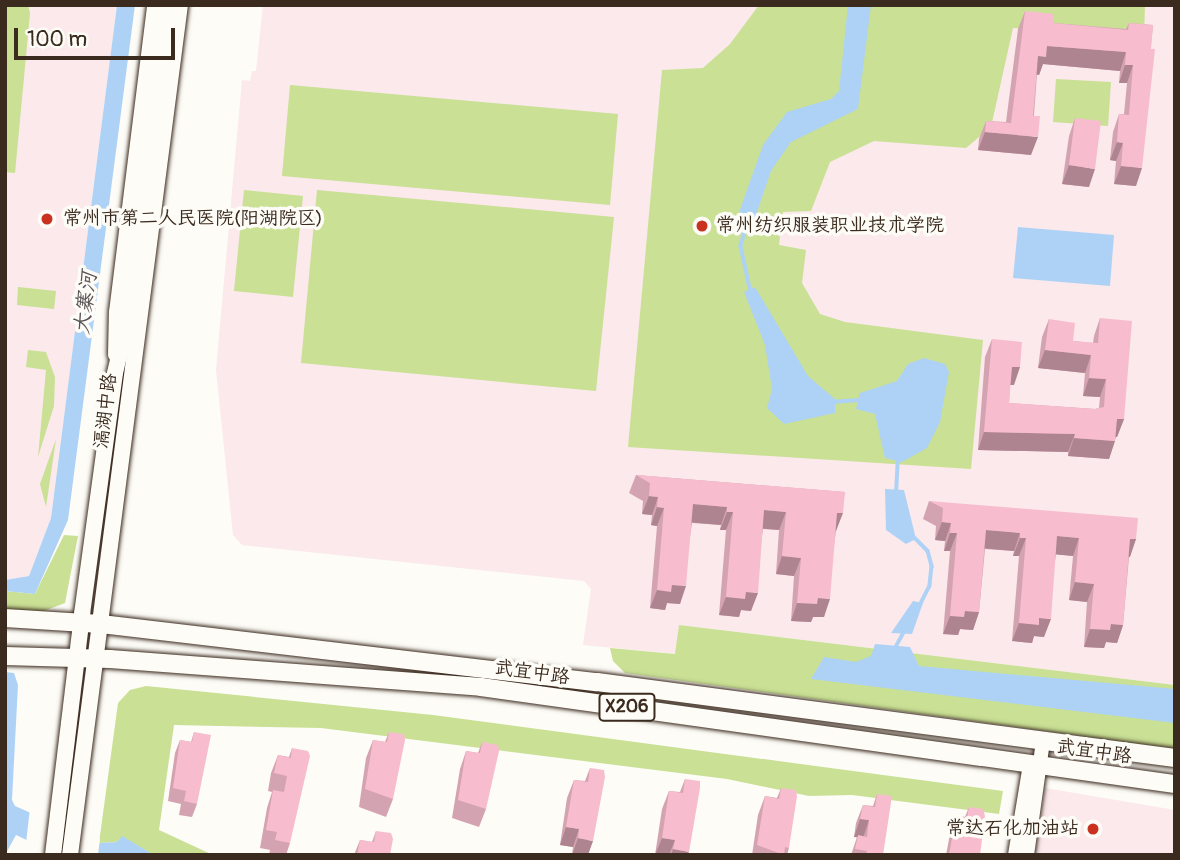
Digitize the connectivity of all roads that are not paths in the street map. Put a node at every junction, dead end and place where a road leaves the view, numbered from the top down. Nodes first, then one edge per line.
1 (154, 5) edge
2 (168, 5) edge
3 (180, 5) edge
4 (115, 373) junction
5 (5, 618) edge
6 (80, 624) junction
7 (101, 624) junction
8 (5, 656) edge
9 (77, 659) junction
10 (97, 659) junction
11 (1043, 741) junction
12 (1175, 758) edge
13 (1035, 765) junction
14 (1175, 784) edge
15 (53, 855) edge
16 (70, 855) edge
17 (1015, 855) edge
18 (1027, 855) edge

1 - 4 street
2 - 4 main road, 滆湖中路
3 - 7 main road, 滆湖中路
4 - 6 main road, 滆湖中路
5 - 6 main road, X206
6 - 7 main road, X206
6 - 9 main road, 滆湖中路
7 - 10 main road, 滆湖中路
7 - 11 main road, 武宜中路 / X206
8 - 9 main road, 武宜中路 / X206
9 - 10 main road, 武宜中路 / X206
9 - 15 main road, 滆湖中路
10 - 13 main road, 武宜中路 / X206
10 - 16 main road, 滆湖中路
11 - 12 main road, 武宜中路 / X206
11 - 13 street
13 - 14 main road, 武宜中路 / X206
13 - 17 street
13 - 18 street

